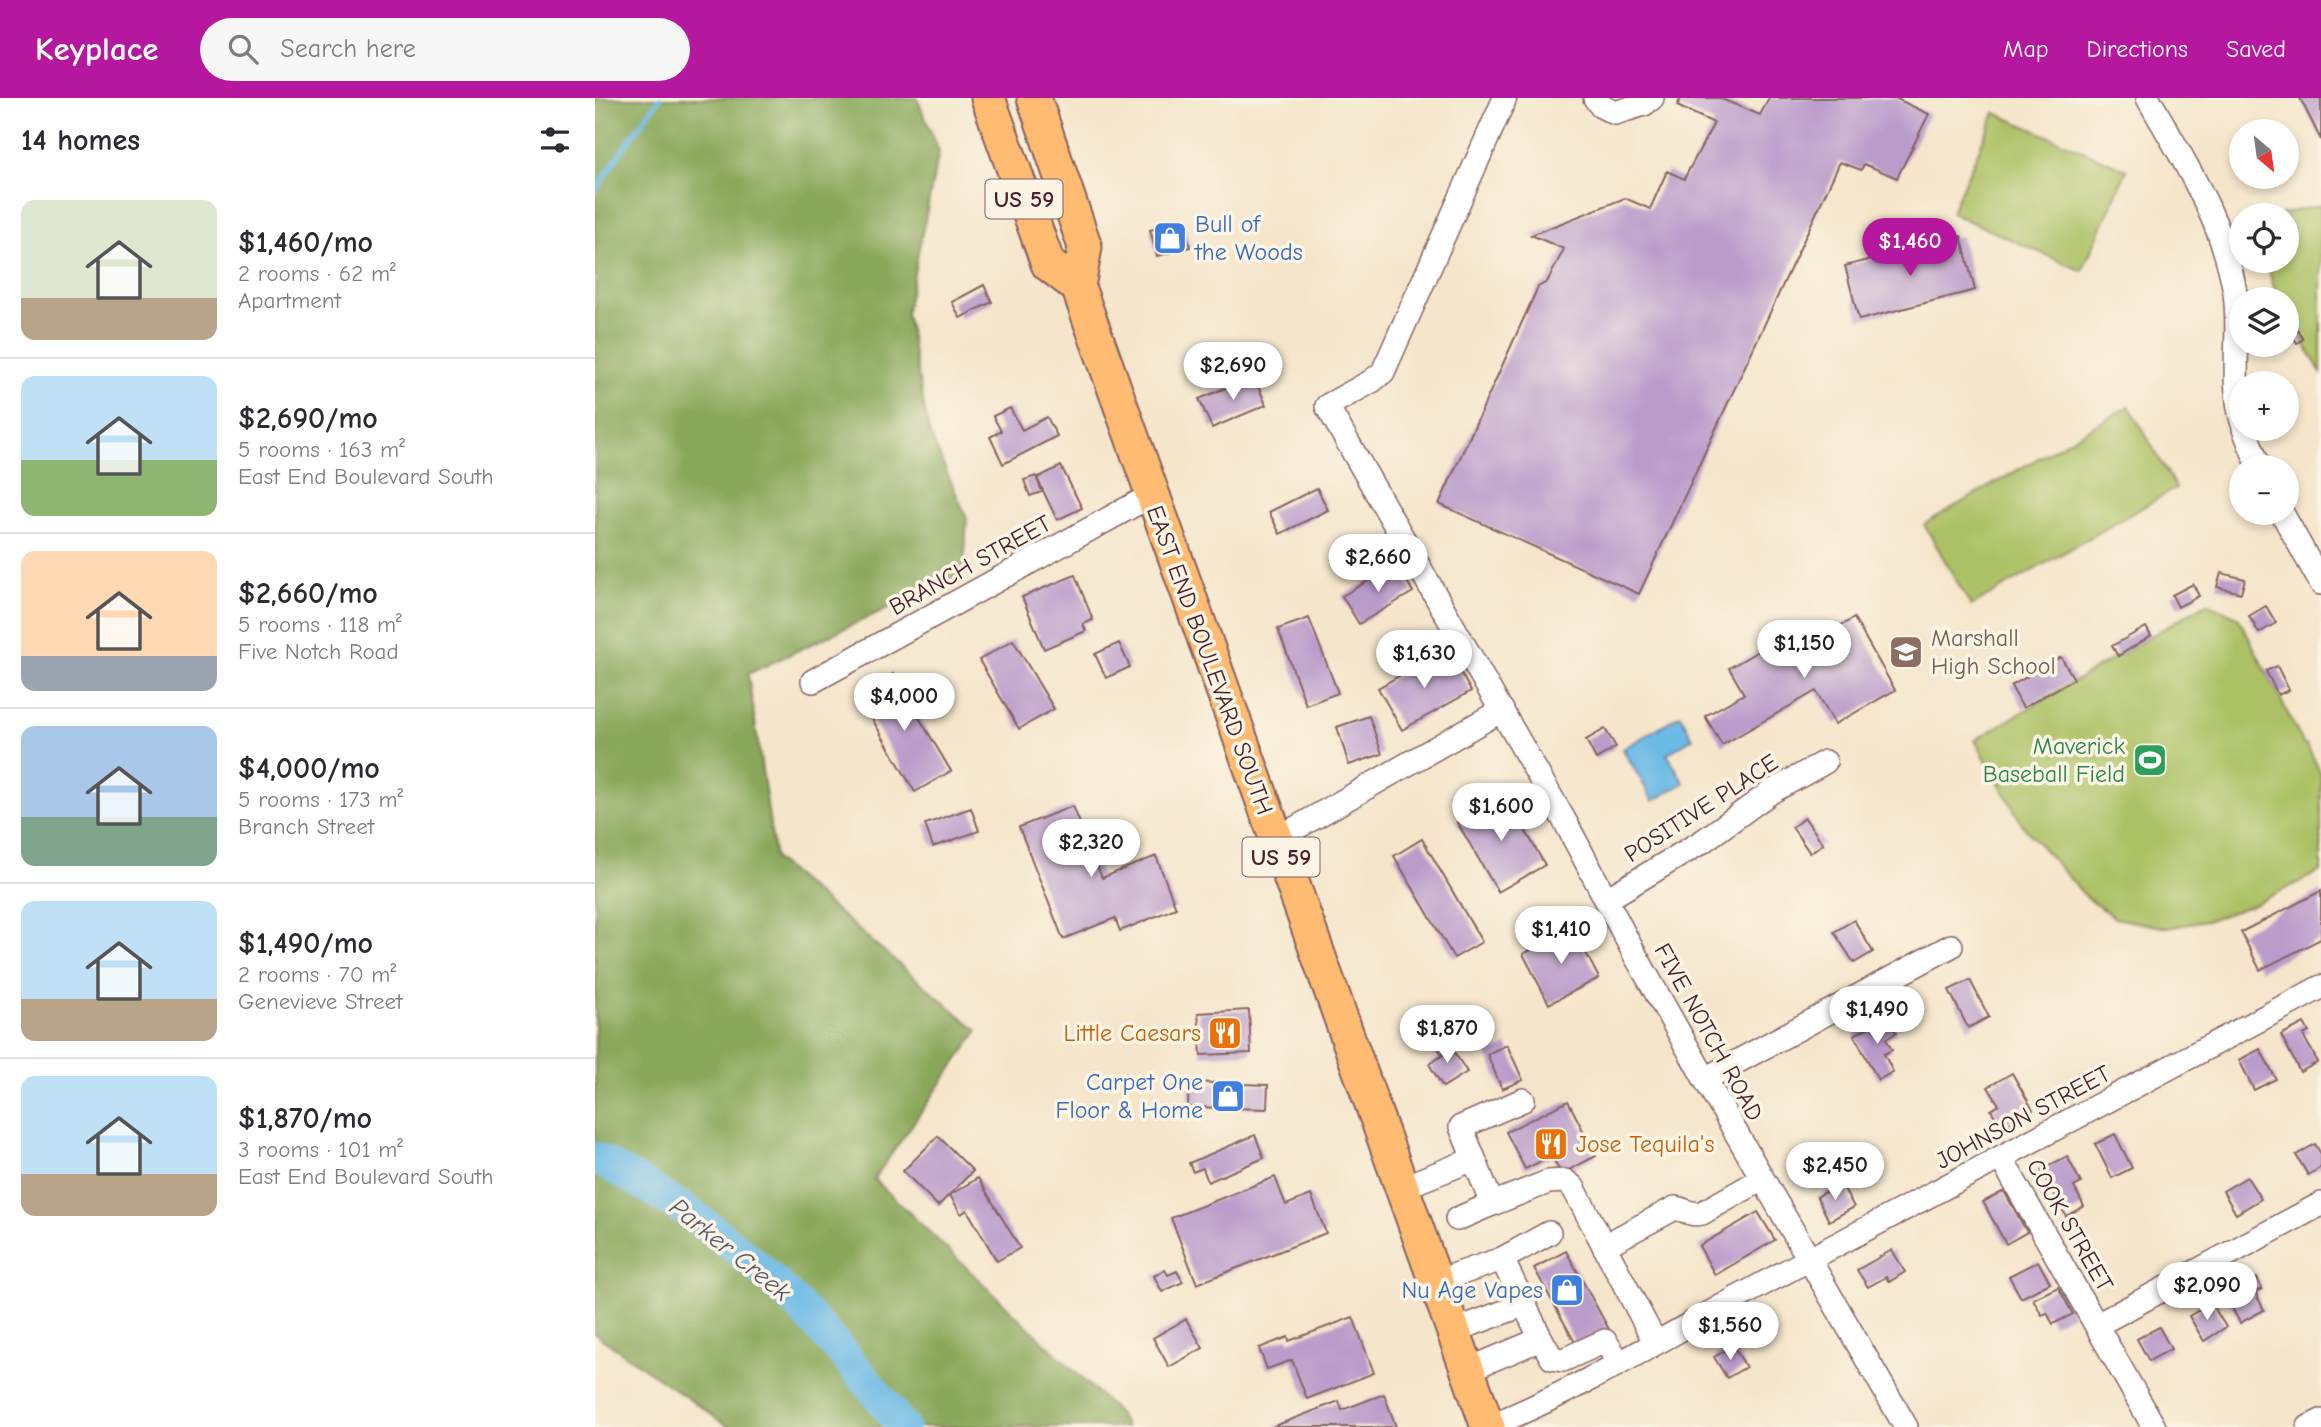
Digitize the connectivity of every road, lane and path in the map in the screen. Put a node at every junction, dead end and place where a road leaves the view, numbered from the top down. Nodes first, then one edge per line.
1 (988, 98) edge
2 (1034, 98) edge
3 (1505, 98) edge
4 (1595, 98) edge
5 (1652, 98) edge
6 (2148, 98) edge
7 (1077, 287) junction
8 (2235, 371) edge
9 (1152, 495) junction
10 (2289, 525) edge
11 (2321, 583) edge
12 (813, 681) dead end
13 (1502, 710) junction
14 (1825, 762) dead end
15 (1275, 840) junction
16 (1607, 900) junction
17 (1951, 946) dead end
18 (2321, 987) edge
19 (1705, 1079) junction
20 (1523, 1100) dead end
21 (2001, 1158) junction
22 (1474, 1159) junction
23 (1762, 1179) junction
24 (1401, 1188) junction
25 (1492, 1204) junction
26 (2321, 1204) edge
27 (1457, 1219) dead end
28 (1549, 1233) dead end
29 (1604, 1246) junction
30 (1502, 1259) junction
31 (1809, 1260) junction
32 (1435, 1282) junction
33 (1523, 1305) junction
34 (2097, 1325) junction
35 (1453, 1331) junction
36 (1541, 1339) junction
37 (1655, 1342) junction
38 (1619, 1362) junction
39 (1467, 1370) junction
40 (2321, 1421) edge
41 (1487, 1427) edge
42 (1906, 1427) edge
43 (2154, 1427) edge
44 (2309, 1427) edge

1 - 7 highway, US 59
2 - 7 highway, US 59
3 - 13 street, FIVE NOTCH ROAD
4 - 5 street
6 - 8 street
7 - 9 highway, EAST END BOULEVARD SOUTH / US 59
9 - 12 street, BRANCH STREET
9 - 15 highway, EAST END BOULEVARD SOUTH / US 59
10 - 11 street
13 - 15 street
13 - 16 street, FIVE NOTCH ROAD
14 - 16 street, POSITIVE PLACE
15 - 24 highway, EAST END BOULEVARD SOUTH / US 59
16 - 19 street, FIVE NOTCH ROAD
17 - 19 street
18 - 21 street, JOHNSON STREET
19 - 23 street, FIVE NOTCH ROAD
20 - 22 street
21 - 31 street, JOHNSON STREET
21 - 34 street, COOK STREET
22 - 24 street
22 - 25 street
23 - 29 street
23 - 31 street, FIVE NOTCH ROAD
24 - 32 highway, EAST END BOULEVARD SOUTH / US 59
25 - 27 street
25 - 29 street
26 - 34 street
28 - 30 street
29 - 37 street
30 - 32 street
30 - 33 street
31 - 37 street, JOHNSON STREET
31 - 42 street, FIVE NOTCH ROAD
32 - 35 highway, EAST END BOULEVARD SOUTH / US 59
33 - 35 street
33 - 36 street
34 - 43 street, COOK STREET
35 - 39 highway, EAST END BOULEVARD SOUTH / US 59
36 - 38 street
36 - 39 street
37 - 38 street, JOHNSON STREET
38 - 41 street, JOHNSON STREET
39 - 41 highway, EAST END BOULEVARD SOUTH / US 59
40 - 44 street

